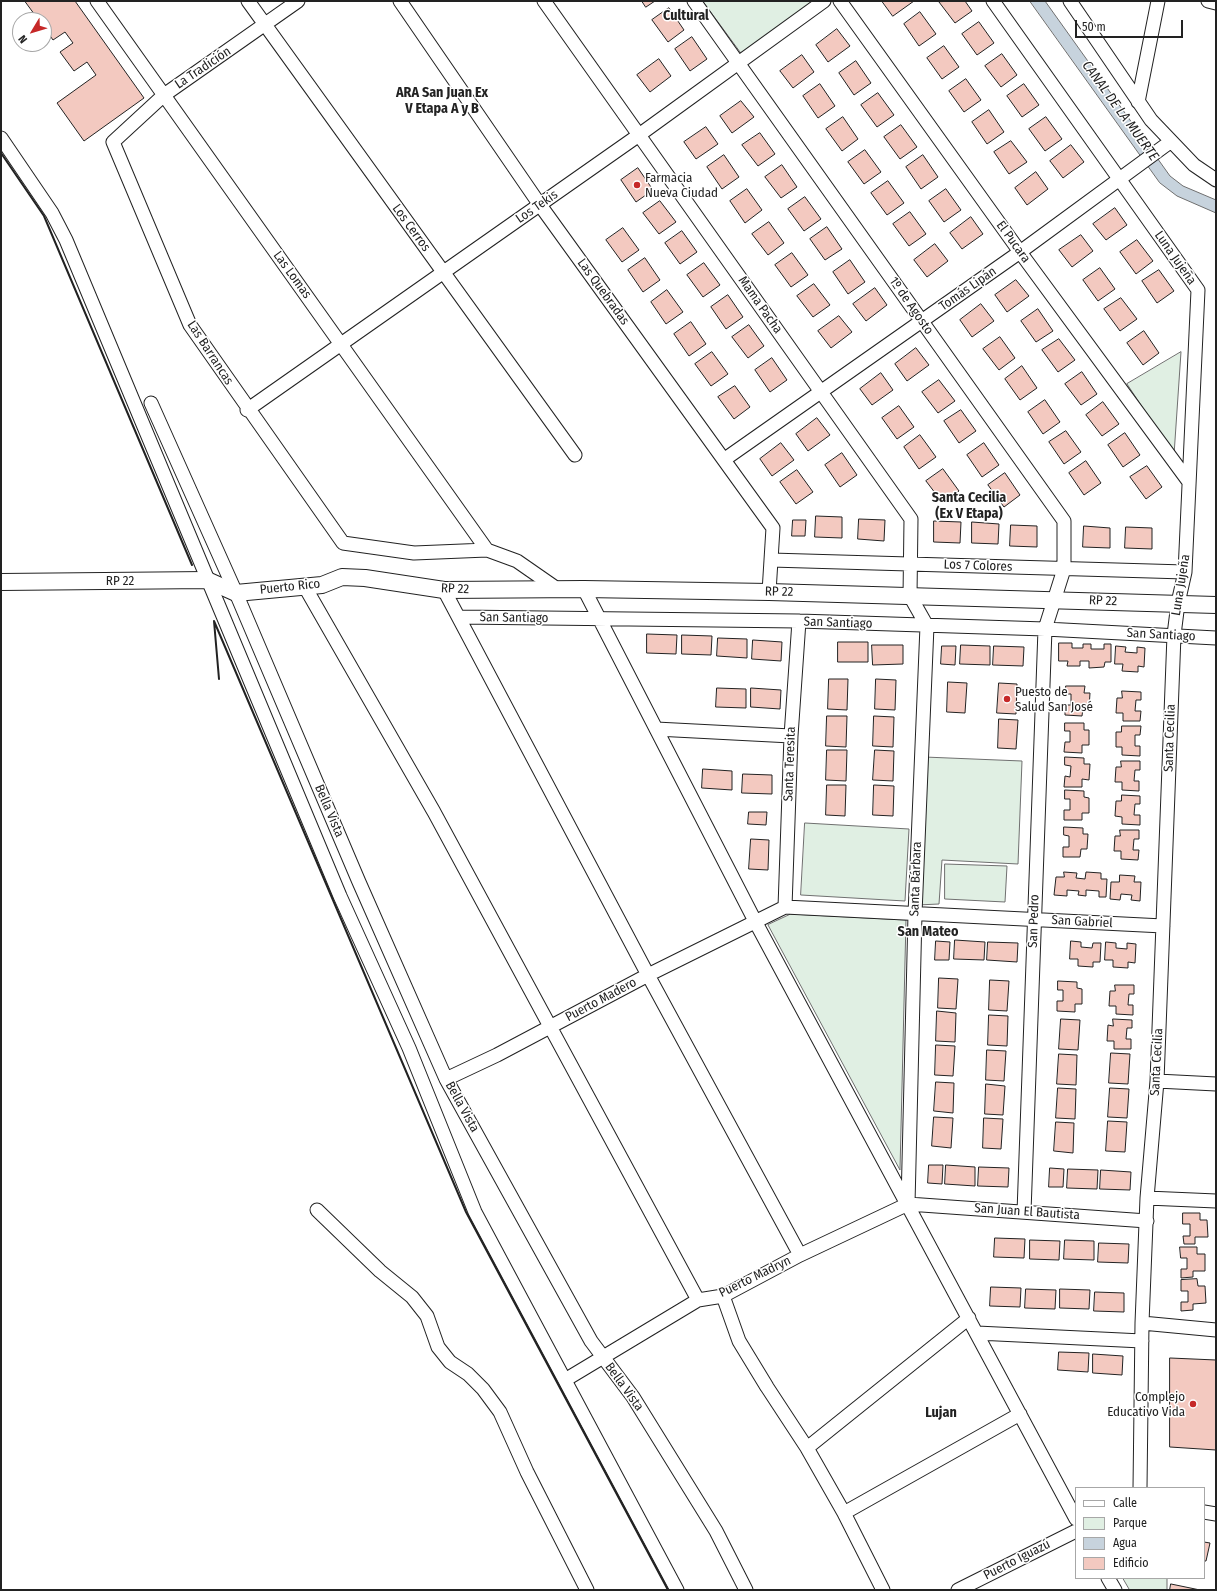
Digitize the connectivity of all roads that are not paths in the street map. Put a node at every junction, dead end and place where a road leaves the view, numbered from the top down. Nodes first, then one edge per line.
1 (97, 1) edge
2 (248, 1) edge
3 (298, 1) edge
4 (400, 1) edge
5 (544, 1) edge
6 (694, 1) edge
7 (824, 1) edge
8 (840, 1) edge
9 (993, 1) edge
10 (1070, 1) edge
11 (1158, 1) edge
12 (1208, 1) edge
13 (1216, 3) edge
14 (266, 25) junction
15 (738, 64) junction
16 (164, 95) junction
17 (1138, 102) junction
18 (639, 135) junction
19 (1, 138) edge
20 (113, 142) joint
21 (1170, 142) junction
22 (1119, 179) junction
23 (1216, 180) edge
24 (540, 205) junction
25 (1020, 252) junction
26 (444, 273) junction
27 (922, 321) junction
28 (341, 344) junction
29 (821, 392) junction
30 (151, 403) dead end
31 (247, 410) junction
32 (575, 456) dead end
33 (725, 459) junction
34 (1189, 482) junction
35 (486, 550) junction
36 (771, 560) junction
37 (910, 564) junction
38 (1064, 569) junction
39 (1185, 572) junction
40 (342, 577) joint
41 (207, 580) junction
42 (1, 582) edge
43 (553, 586) dead end
44 (305, 587) junction
45 (584, 589) junction
46 (444, 590) junction
47 (769, 592) junction
48 (236, 593) junction
49 (910, 596) junction
50 (1054, 599) junction
51 (1178, 603) junction
52 (1216, 605) edge
53 (459, 617) junction
54 (600, 619) junction
55 (799, 621) junction
56 (927, 626) junction
57 (1044, 629) junction
58 (1174, 635) junction
59 (1216, 638) edge
60 (656, 729) junction
61 (791, 736) junction
62 (785, 907) junction
63 (915, 914) junction
64 (1034, 919) junction
65 (755, 921) junction
66 (1163, 926) junction
67 (648, 975) junction
68 (552, 1027) junction
69 (446, 1079) junction
70 (1157, 1082) junction
71 (1216, 1084) edge
72 (1147, 1198) junction
73 (1216, 1202) edge
74 (908, 1204) junction
75 (317, 1210) dead end
76 (1024, 1212) junction
77 (1147, 1221) junction
78 (800, 1255) junction
79 (723, 1296) junction
80 (698, 1300) junction
81 (969, 1318) junction
82 (1142, 1323) junction
83 (1216, 1330) edge
84 (978, 1333) junction
85 (1142, 1341) junction
86 (602, 1357) junction
87 (565, 1380) junction
88 (1020, 1414) junction
89 (807, 1448) junction
90 (1140, 1487) edge
91 (1205, 1512) edge
92 (844, 1513) junction
93 (1216, 1514) edge
94 (1075, 1517) edge
95 (1075, 1532) edge
96 (1108, 1579) edge
97 (587, 1590) edge
98 (677, 1590) edge
99 (746, 1590) edge
100 (883, 1590) edge
101 (958, 1590) edge
102 (1114, 1590) edge

1 - 16 street, Las Lomas
2 - 14 street, Los Cerros
3 - 14 street, La Tradición
4 - 24 street, Las Quebradas
5 - 18 street, Mama Pacha
6 - 15 street, 1º de Agosto
7 - 15 street, Los Tekis
8 - 25 street, El Pucara
9 - 22 street, Luna Jujeña
10 - 17 street
11 - 17 street
12 - 13 street
14 - 16 street, La Tradición
14 - 26 street, Los Cerros
15 - 18 street, Los Tekis
15 - 27 street, 1º de Agosto
16 - 20 street, La Tradición
16 - 28 street, Las Lomas
17 - 21 street
18 - 24 street, Los Tekis
18 - 29 street, Mama Pacha
19 - 41 street
20 - 31 street, Las Barrancas
21 - 22 street, Tomás Lipán
21 - 23 street
22 - 25 street, Tomás Lipán
22 - 34 street, Luna Jujeña
24 - 26 street, Los Tekis
24 - 33 street, Las Quebradas
25 - 27 street, Tomás Lipán
25 - 34 street, El Pucara
26 - 28 street, Los Tekis
26 - 32 street, Los Cerros
27 - 29 street, Tomás Lipán
27 - 38 street, 1º de Agosto
28 - 31 street, Los Tekis
28 - 35 street, Las Lomas
29 - 33 street, Tomás Lipán
29 - 37 street, Mama Pacha
30 - 48 street, Bella Vista
31 - 35 street, Las Barrancas
33 - 36 street, Las Quebradas
34 - 39 street, Luna Jujeña
35 - 43 street
36 - 37 street, Los 7 Colores
36 - 47 street, Las Quebradas
37 - 38 street, Los 7 Colores
37 - 49 street, Mama Pacha
38 - 39 street, Los 7 Colores
38 - 50 street, 1º de Agosto
39 - 51 street, Luna Jujeña
40 - 44 street, Puerto Rico
40 - 46 street, RP 22
41 - 42 street, RP 22
41 - 48 street, RP 22
41 - 87 street
44 - 48 street, Puerto Rico
44 - 68 street
45 - 46 street, RP 22
45 - 47 street, RP 22
45 - 54 street
46 - 53 street
47 - 49 street, RP 22
48 - 69 street, Bella Vista
49 - 50 street, RP 22
49 - 56 street, Mama Pacha
50 - 51 street, RP 22
50 - 57 street, 1º de Agosto
51 - 52 street, RP 22
51 - 58 street, Luna Jujeña
53 - 54 street, San Santiago
53 - 67 street
54 - 55 street, San Santiago
54 - 60 street
55 - 56 street, San Santiago
55 - 61 street, Santa Teresita
56 - 57 street, San Santiago
56 - 63 street, Santa Bárbara
57 - 58 street, San Santiago
57 - 64 street, San Pedro
58 - 59 street, San Santiago
58 - 66 street, Santa Cecilia
60 - 61 street
60 - 65 street
61 - 62 street, Santa Teresita
62 - 63 street, San Gabriel
62 - 65 street, Puerto Madero
63 - 64 street, San Gabriel
63 - 74 street, Santa Bárbara
64 - 66 street, San Gabriel
64 - 76 street, San Pedro
65 - 67 street, Puerto Madero
65 - 74 street
66 - 70 street, Santa Cecilia
67 - 68 street, Puerto Madero
67 - 78 street
68 - 69 street, Puerto Madero
68 - 80 street
69 - 86 street, Bella Vista
70 - 71 street
70 - 72 street, Santa Cecilia
72 - 73 street
72 - 77 street, Santa Cecilia
74 - 76 street, San Juan El Bautista
74 - 78 street, Puerto Madryn
74 - 81 street
75 - 97 street
76 - 77 street, San Juan El Bautista
77 - 82 street, Santa Cecilia
78 - 79 street, Puerto Madryn
79 - 80 street, Puerto Madryn
79 - 89 street
80 - 86 street, Puerto Madryn
81 - 84 street
81 - 89 street
82 - 83 street
82 - 85 street, Santa Cecilia
84 - 85 street
84 - 88 street
85 - 90 street, Santa Cecilia
86 - 87 street, Puerto Madryn
86 - 99 street, Bella Vista
87 - 98 street
88 - 92 street
88 - 94 street
89 - 92 street
91 - 93 street
92 - 100 street
95 - 101 street, Puerto Iguazú
96 - 102 street

